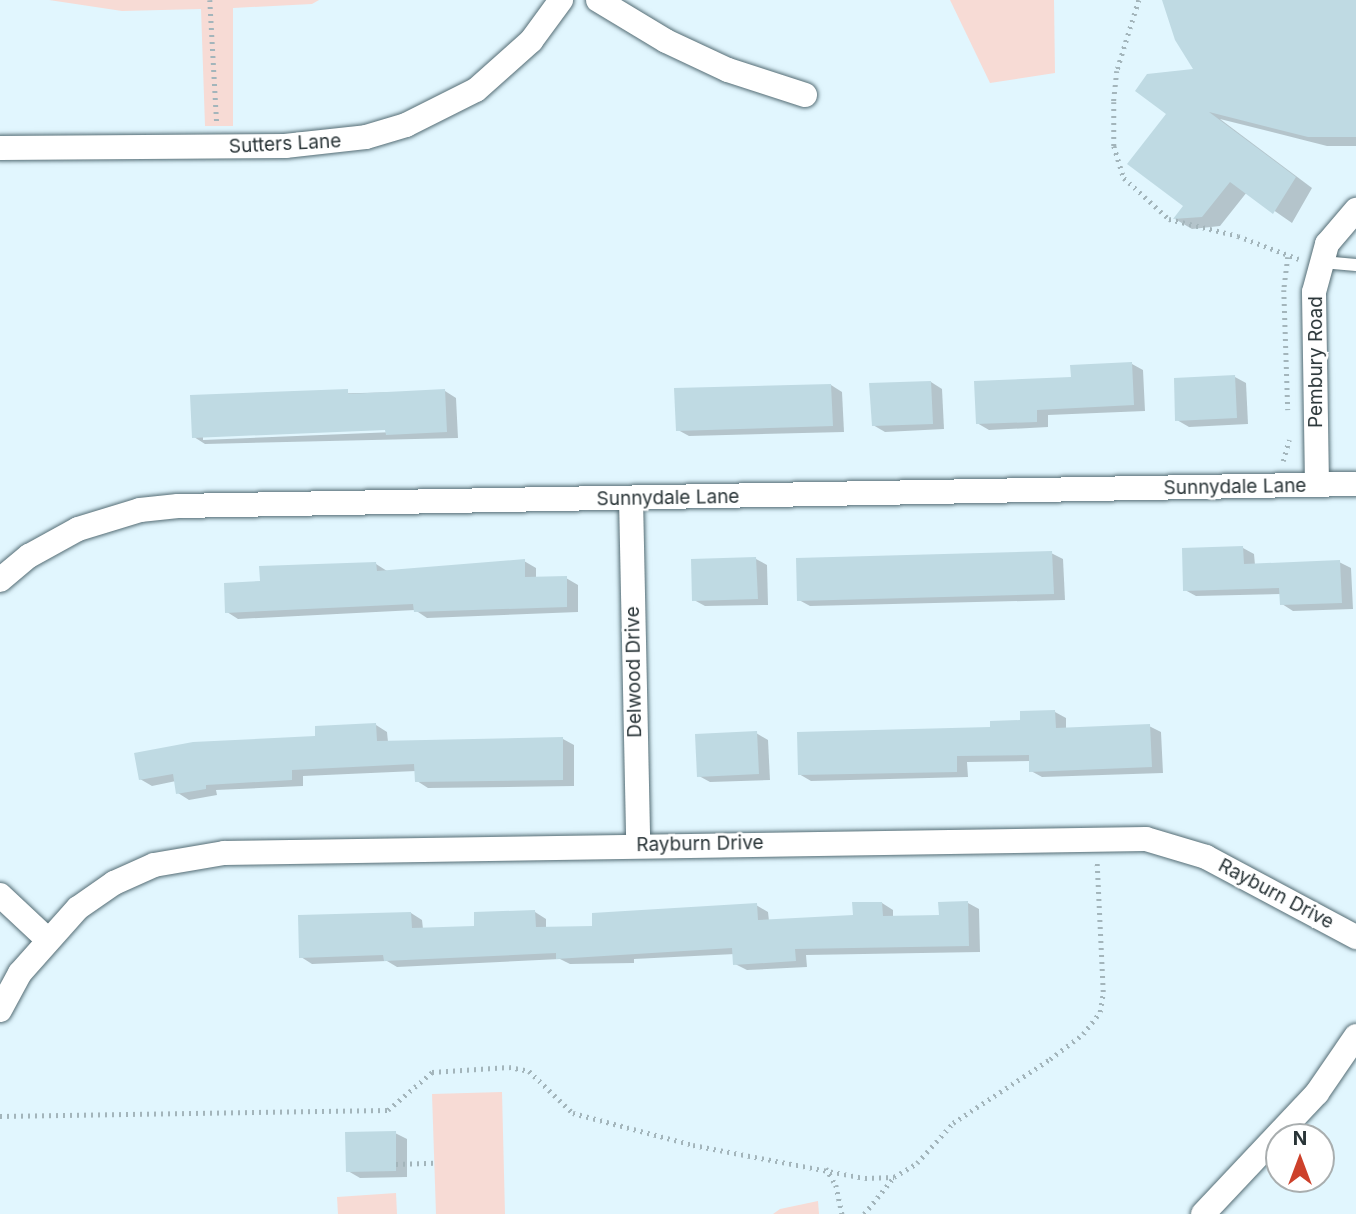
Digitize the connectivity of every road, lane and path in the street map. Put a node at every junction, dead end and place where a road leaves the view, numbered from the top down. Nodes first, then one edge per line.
1 (210, 0) edge
2 (561, 0) edge
3 (598, 0) edge
4 (1139, 0) edge
5 (805, 95) dead end
6 (218, 147) junction
7 (0, 148) edge
8 (1356, 210) edge
9 (1288, 257) junction
10 (1322, 262) junction
11 (1356, 265) edge
12 (1289, 416) dead end
13 (1289, 430) dead end
14 (1356, 484) edge
15 (1317, 485) junction
16 (1281, 486) junction
17 (631, 498) junction
18 (0, 580) edge
19 (1095, 838) junction
20 (638, 845) junction
21 (0, 895) edge
22 (1356, 937) edge
23 (47, 939) junction
24 (0, 1010) edge
25 (1356, 1036) edge
26 (0, 1116) edge
27 (434, 1163) dead end
28 (396, 1164) dead end
29 (825, 1167) junction
30 (894, 1177) junction
31 (842, 1214) edge
32 (864, 1214) edge
33 (1202, 1214) edge

1 - 6 path
2 - 6 street, Sutters Lane
3 - 5 street
4 - 9 path
6 - 7 street, Sutters Lane
8 - 10 street, Pembury Road
9 - 10 path
9 - 12 path
10 - 11 lane
10 - 15 street, Pembury Road
13 - 16 path
14 - 15 street, Sunnydale Lane
15 - 16 street, Sunnydale Lane
16 - 17 street, Sunnydale Lane
17 - 18 street, Sunnydale Lane
17 - 20 street, Delwood Drive
19 - 20 street, Rayburn Drive
19 - 22 street, Rayburn Drive
19 - 30 path
20 - 23 street, Rayburn Drive
21 - 23 street
23 - 24 street, Rayburn Drive
25 - 33 street
26 - 29 path
27 - 28 path
29 - 30 path
29 - 31 path
30 - 32 path

